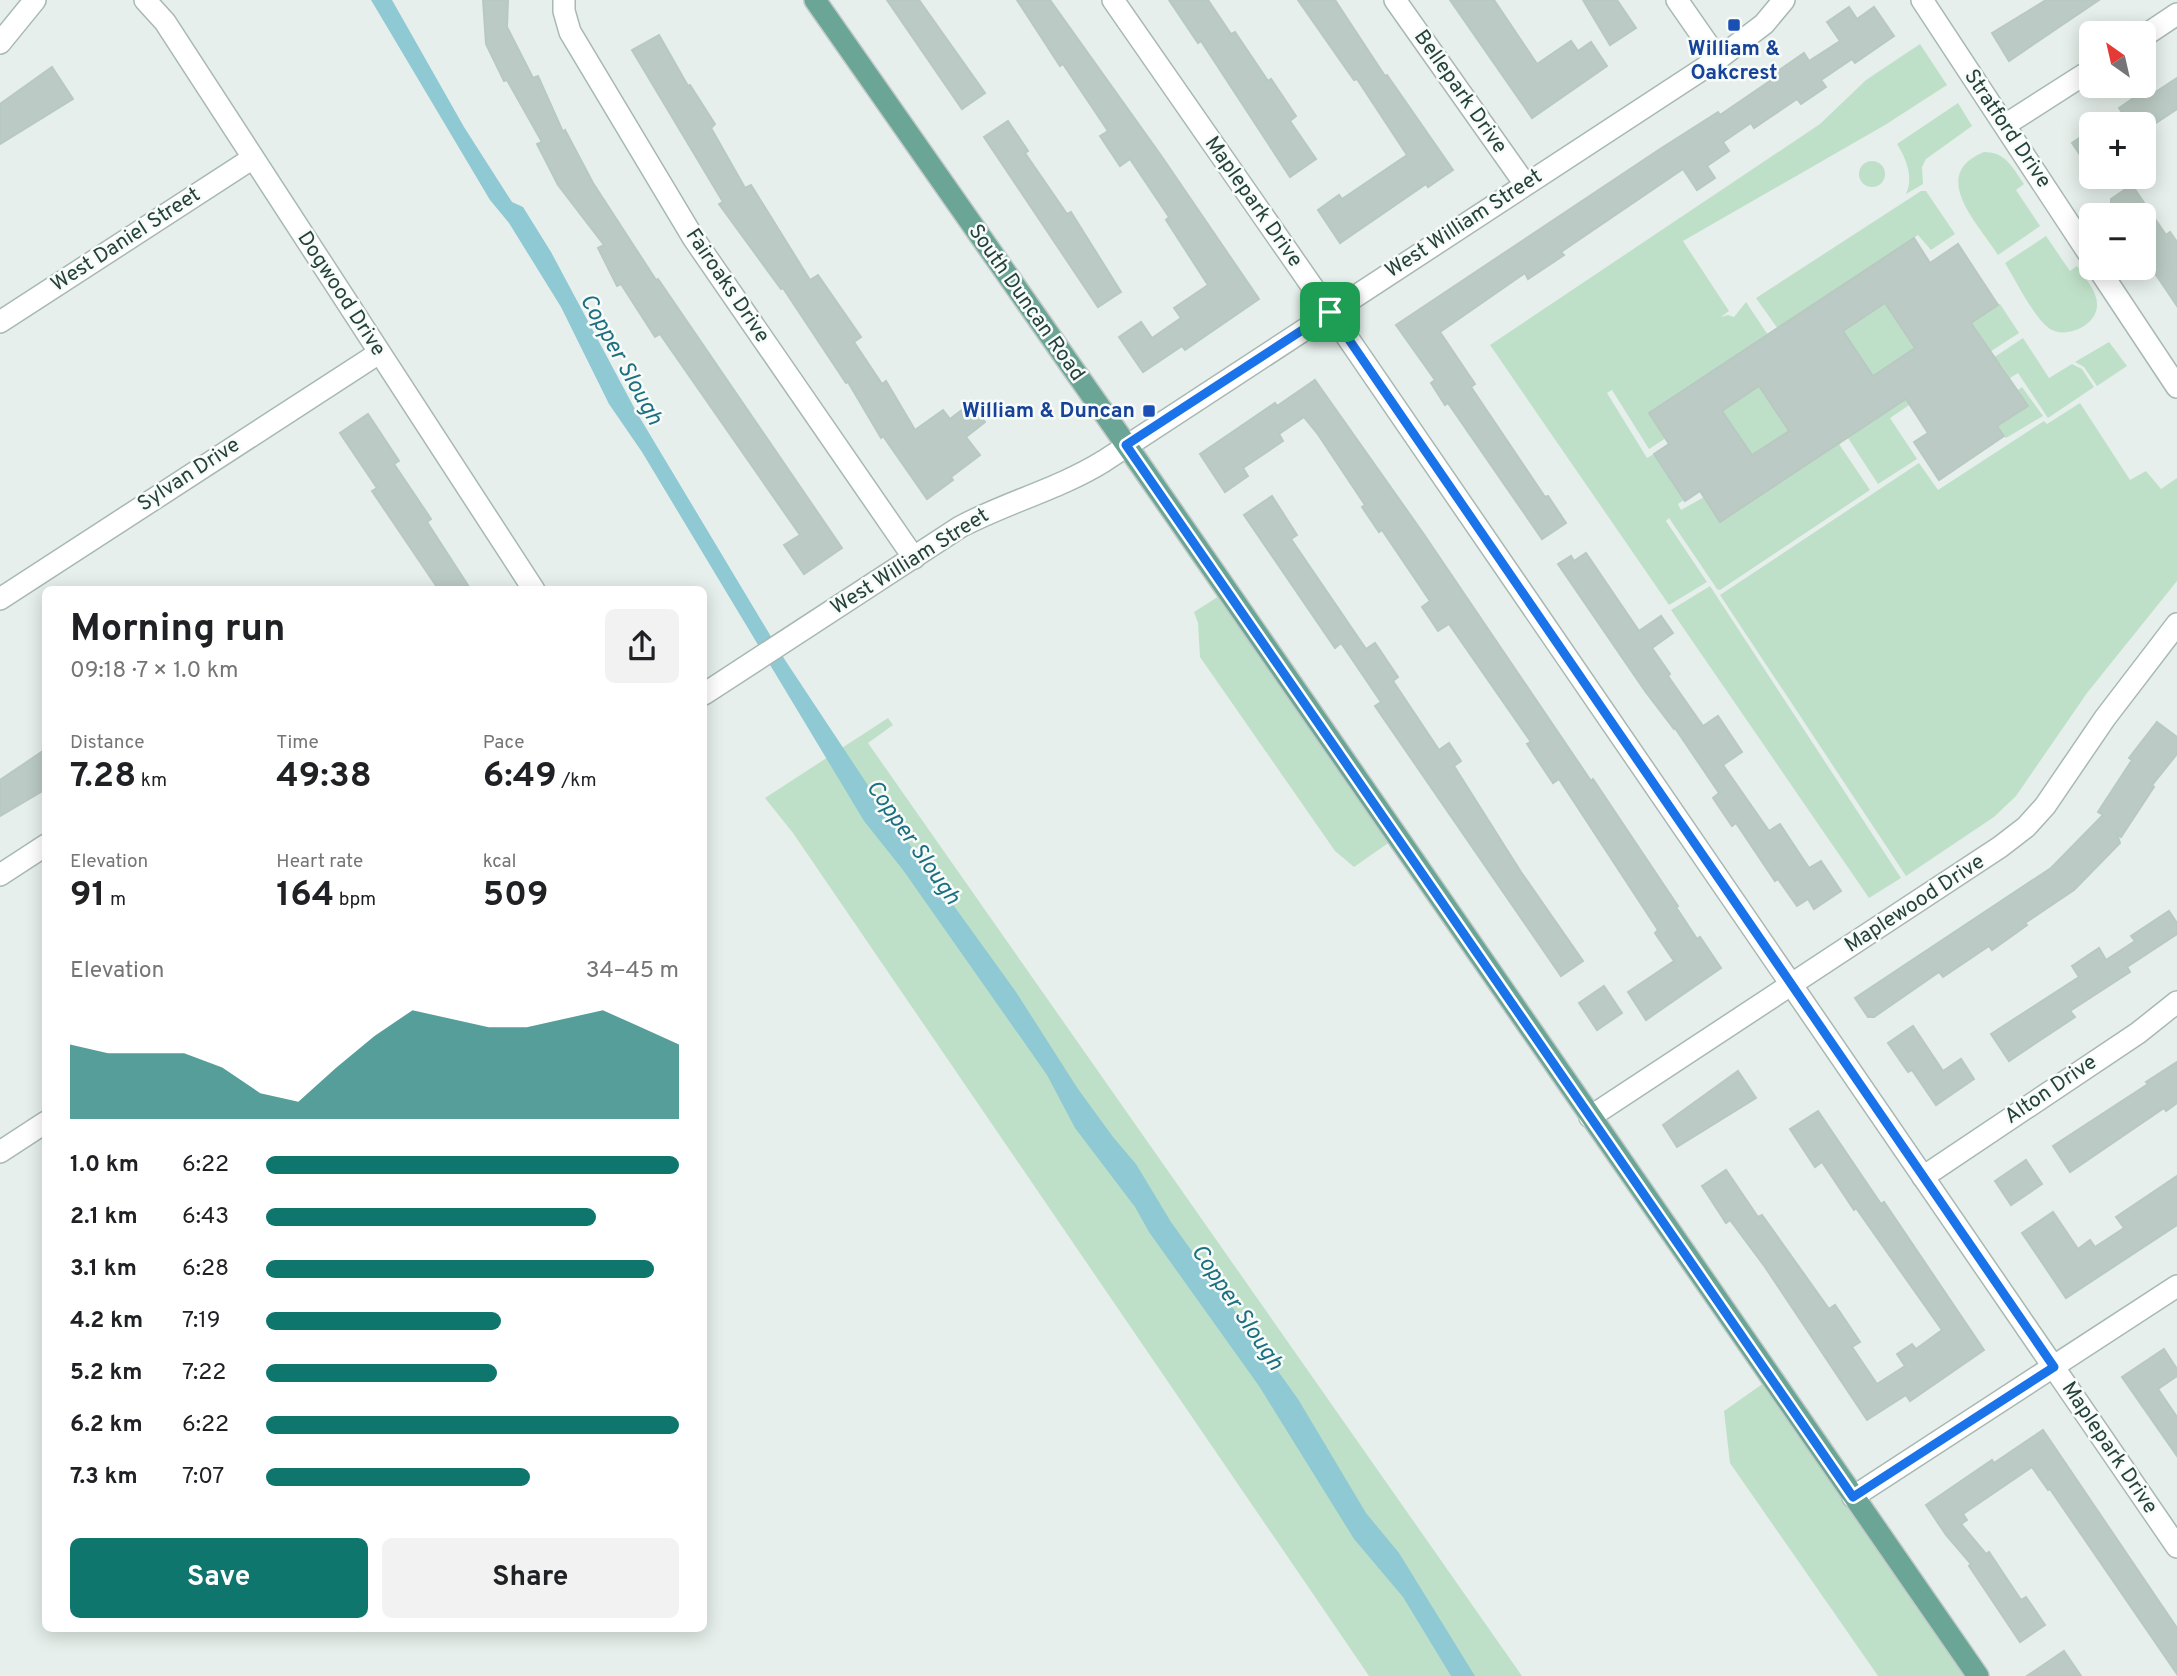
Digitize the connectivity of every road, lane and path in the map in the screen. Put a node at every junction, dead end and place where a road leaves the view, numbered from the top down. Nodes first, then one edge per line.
1 (35, 0) edge
2 (145, 0) edge
3 (564, 0) edge
4 (815, 0) edge
5 (1113, 0) edge
6 (1395, 0) edge
7 (1677, 0) edge
8 (1784, 0) edge
9 (1922, 0) edge
10 (2177, 14) edge
11 (2156, 28) edge
12 (0, 43) edge
13 (1718, 59) junction
14 (2079, 78) edge
15 (2005, 125) junction
16 (253, 158) junction
17 (1525, 184) junction
18 (2079, 239) edge
19 (2106, 280) edge
20 (1330, 312) junction
21 (0, 322) edge
22 (379, 353) junction
23 (2177, 387) edge
24 (1126, 445) junction
25 (914, 558) junction
26 (531, 586) edge
27 (0, 599) edge
28 (2177, 624) edge
29 (707, 692) edge
30 (42, 848) edge
31 (0, 875) edge
32 (1792, 986) junction
33 (2177, 1002) edge
34 (1590, 1116) junction
35 (42, 1125) edge
36 (0, 1152) edge
37 (1923, 1177) junction
38 (2177, 1286) edge
39 (2054, 1367) junction
40 (1853, 1497) junction
41 (2177, 1547) edge
42 (1978, 1676) edge

1 - 12 street
2 - 16 street, Dogwood Drive
3 - 25 street, Fairoaks Drive
4 - 24 main road, South Duncan Road
5 - 20 street, Maplepark Drive
6 - 17 street, Bellepark Drive
7 - 13 street
8 - 13 street, West William Street
9 - 15 street, Stratford Drive
10 - 11 street
13 - 17 street, West William Street
14 - 15 street
15 - 18 street, Stratford Drive
16 - 21 street, West Daniel Street
16 - 22 street, Dogwood Drive
17 - 20 street, West William Street
19 - 23 street
20 - 24 street, West William Street
20 - 32 street, Maplepark Drive
22 - 26 street, Dogwood Drive
22 - 27 street, Sylvan Drive
24 - 25 street, West William Street
24 - 34 main road, South Duncan Road
25 - 29 street, West William Street
28 - 32 street, Maplewood Drive
30 - 31 street
32 - 34 street, Maplewood Drive
32 - 37 street, Maplepark Drive
33 - 37 street, Alton Drive
34 - 40 main road, South Duncan Road
35 - 36 street
37 - 39 street, Maplepark Drive
38 - 39 street
39 - 40 street
39 - 41 street, Maplepark Drive
40 - 42 main road, South Duncan Road

